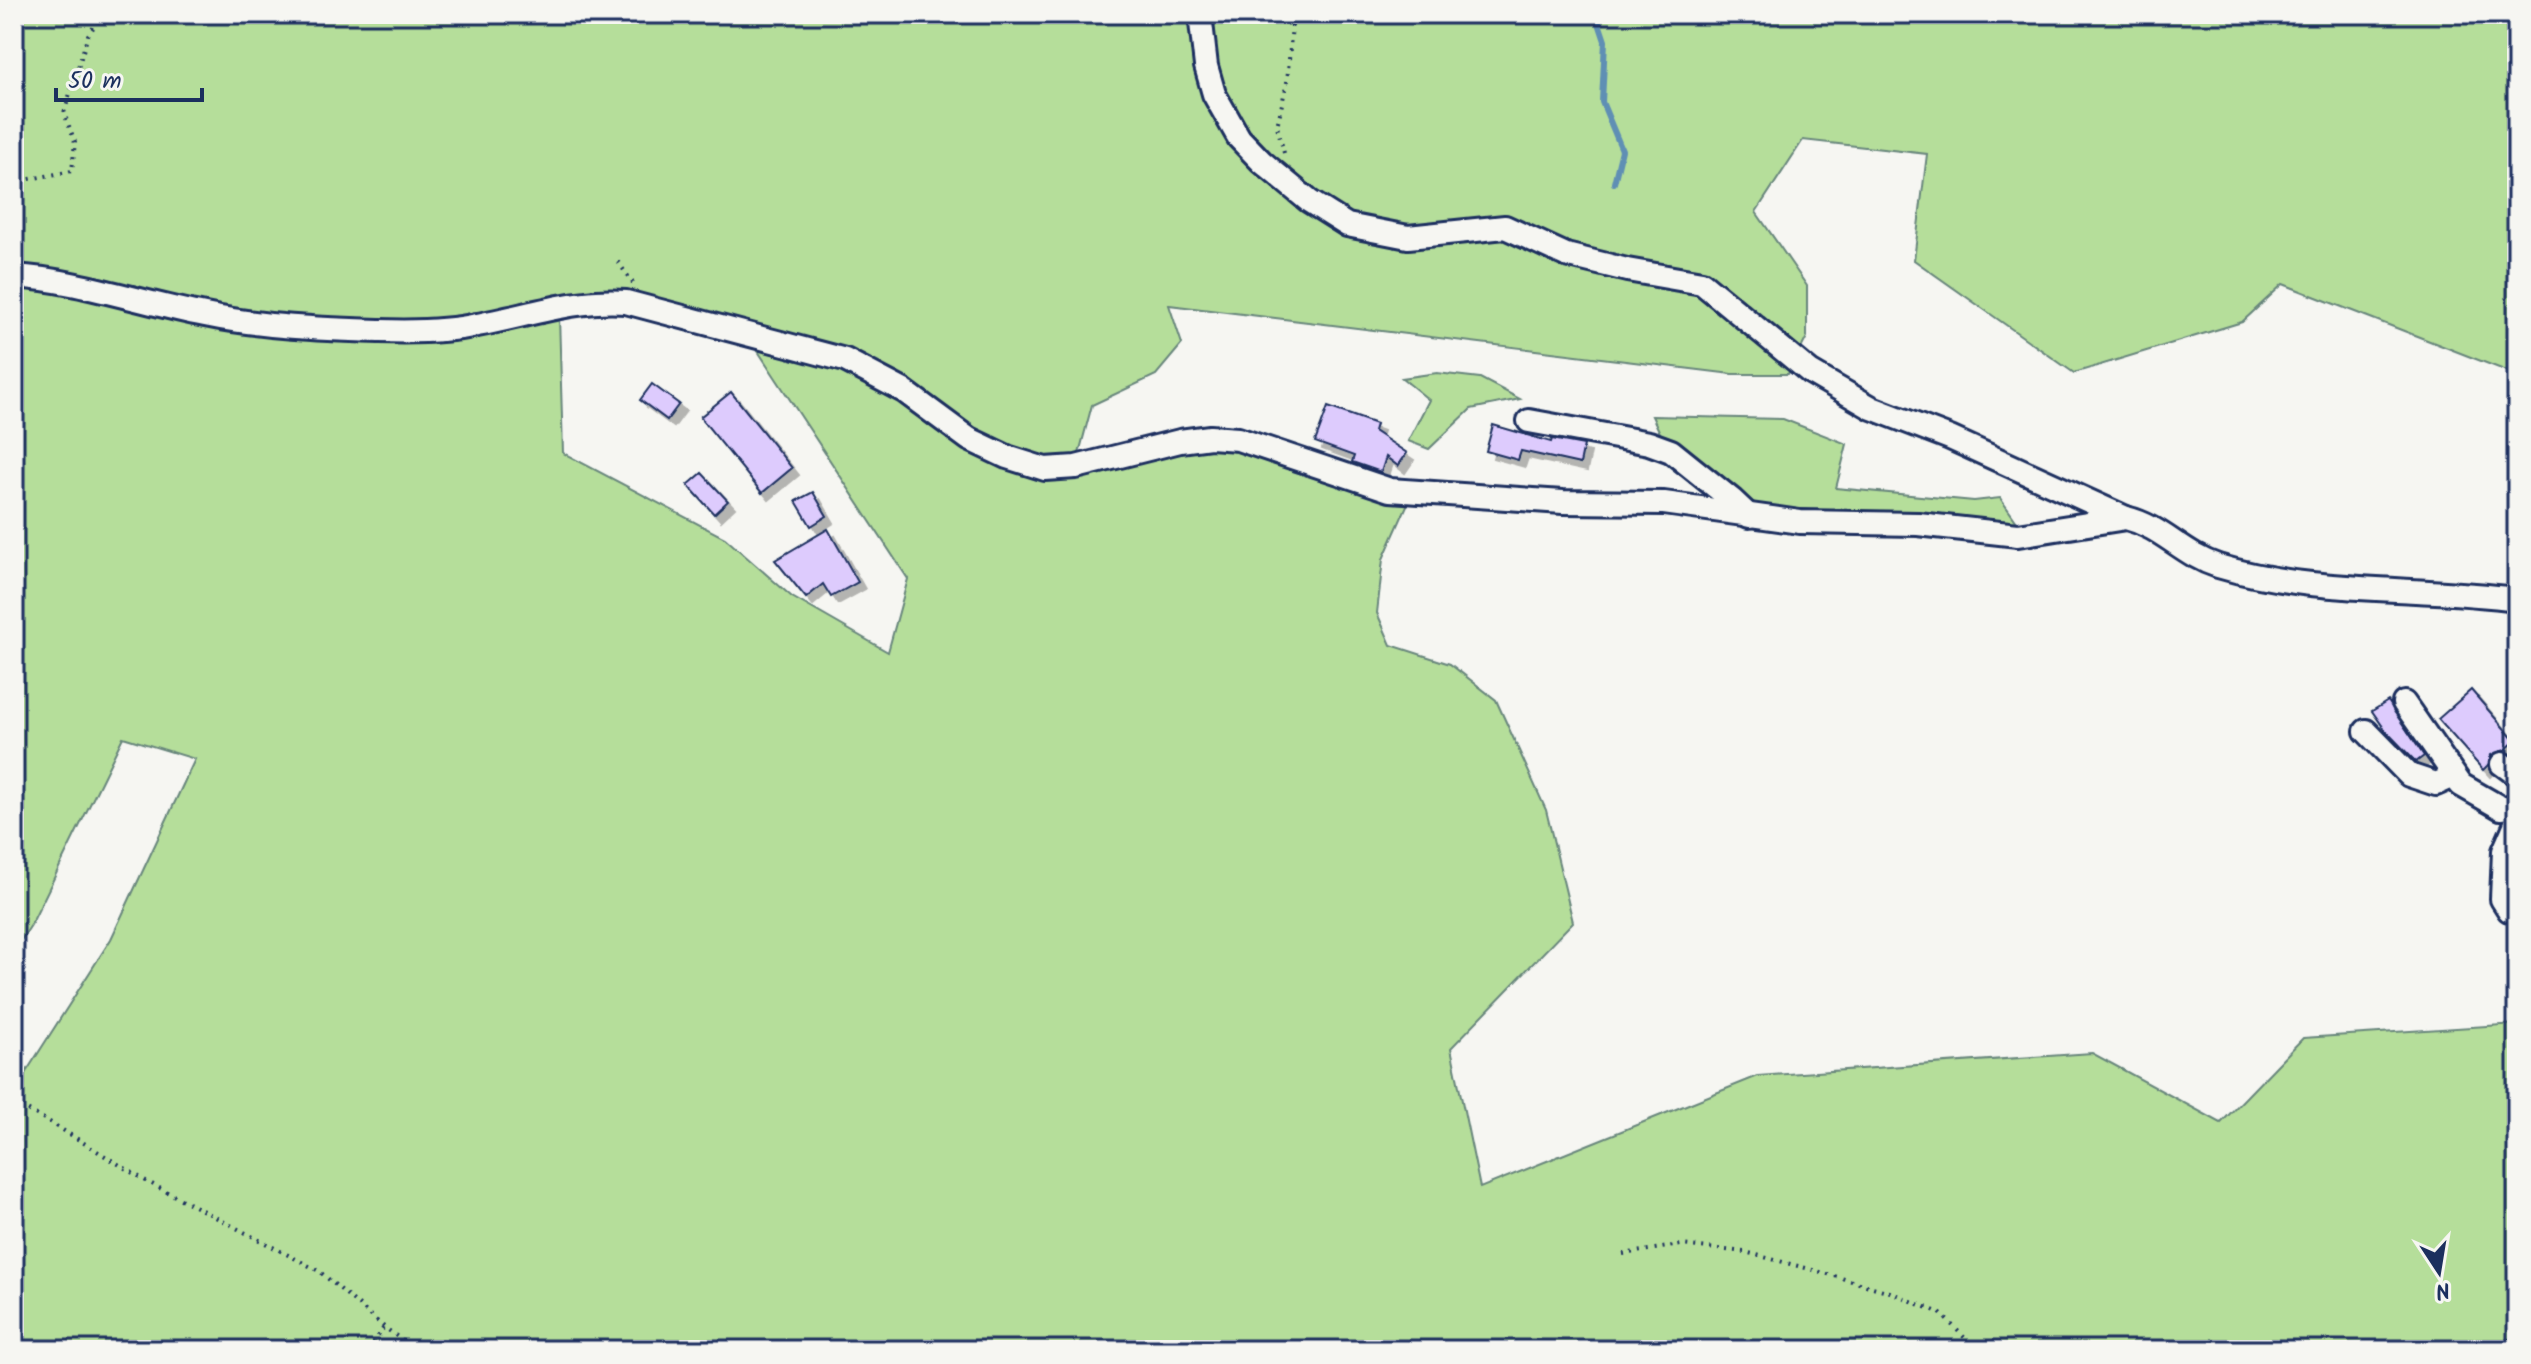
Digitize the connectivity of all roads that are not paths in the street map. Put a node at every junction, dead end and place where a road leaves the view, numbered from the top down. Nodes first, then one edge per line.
1 (1200, 14) edge
2 (14, 276) edge
3 (1529, 421) dead end
4 (1750, 517) junction
5 (2126, 518) junction
6 (2517, 599) edge
7 (2404, 703) dead end
8 (2366, 731) dead end
9 (2454, 776) junction
10 (2517, 806) edge
11 (2517, 821) edge
12 (2517, 912) edge

1 - 5 street
2 - 4 street
3 - 4 street
4 - 5 street
5 - 6 street
7 - 9 street
8 - 9 street
9 - 10 street
11 - 12 street

